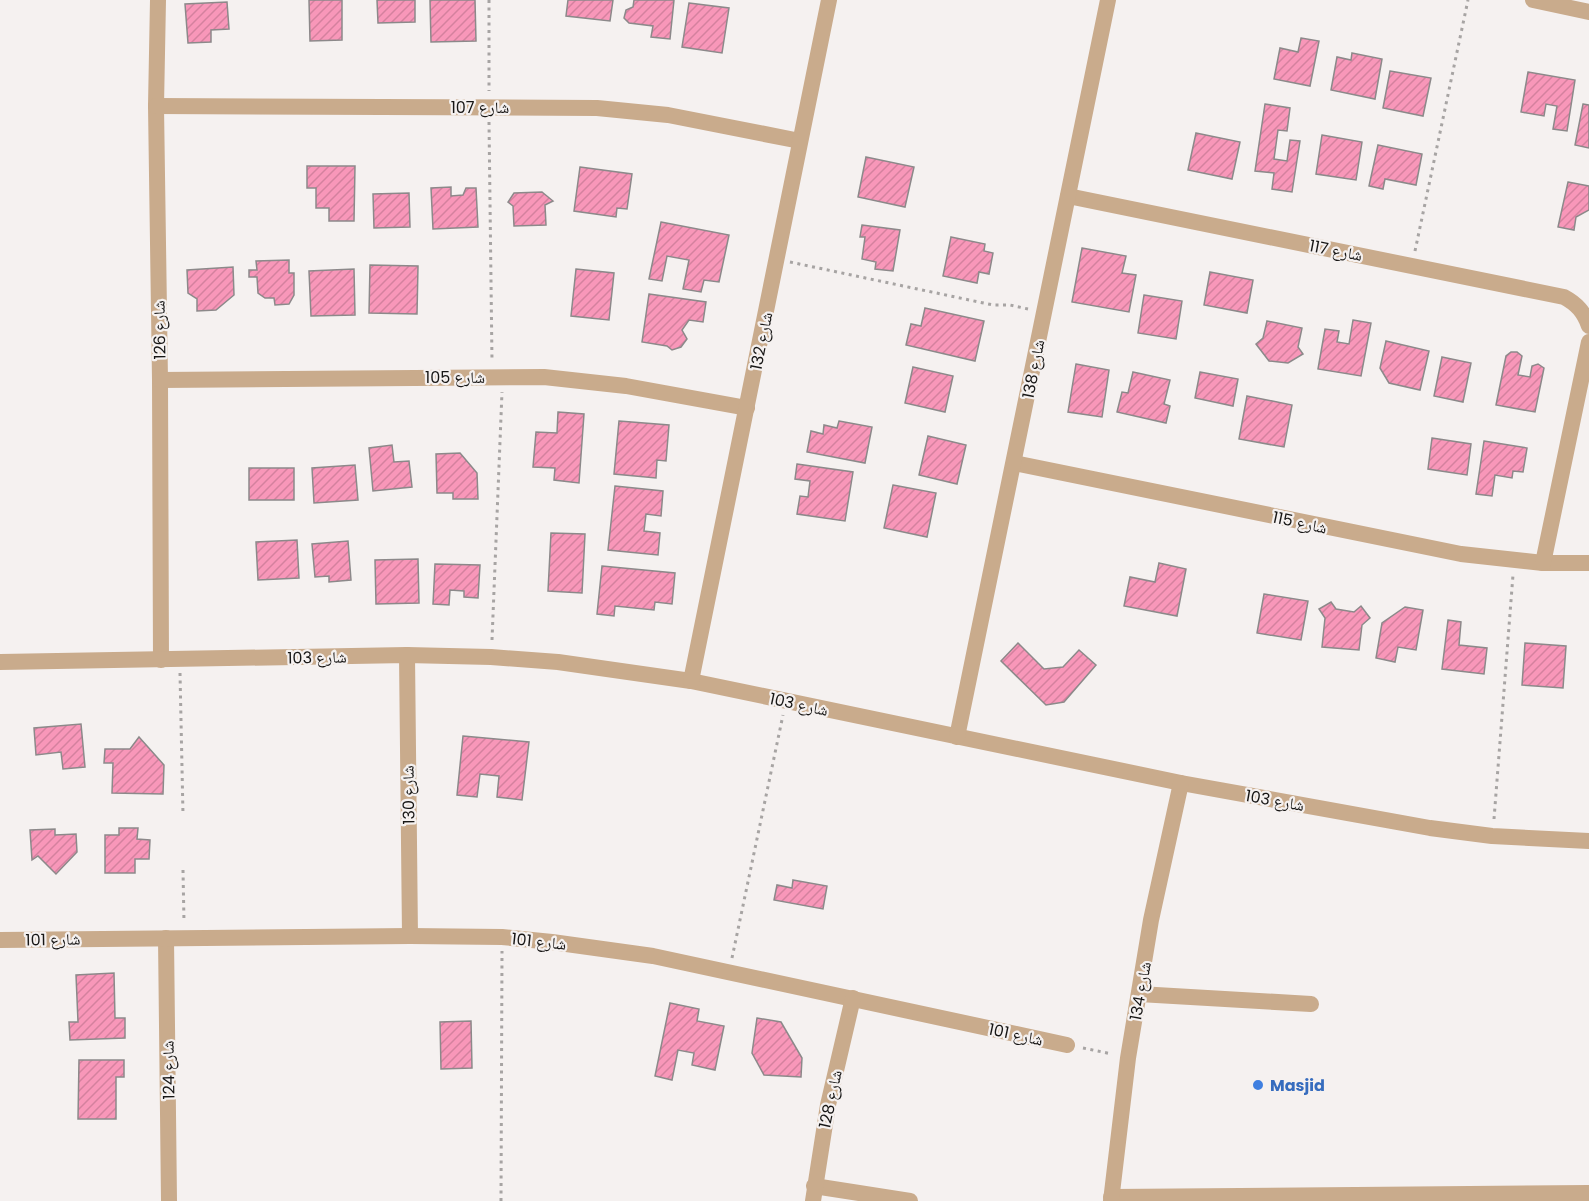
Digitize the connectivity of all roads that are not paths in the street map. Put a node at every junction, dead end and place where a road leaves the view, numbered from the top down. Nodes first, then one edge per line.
1 (158, 0) edge
2 (829, 0) edge
3 (1108, 0) edge
4 (1533, 0) edge
5 (1589, 12) edge
6 (156, 106) junction
7 (800, 141) junction
8 (1068, 196) junction
9 (1587, 317) edge
10 (1589, 342) edge
11 (160, 380) junction
12 (747, 408) junction
13 (1014, 463) junction
14 (1544, 563) junction
15 (1589, 563) edge
16 (406, 655) junction
17 (161, 660) junction
18 (0, 662) edge
19 (691, 681) junction
20 (957, 737) junction
21 (1181, 783) junction
22 (1589, 841) edge
23 (410, 936) junction
24 (166, 938) junction
25 (0, 940) edge
26 (1139, 994) junction
27 (853, 998) junction
28 (1311, 1004) dead end
29 (1067, 1045) road end
30 (1589, 1193) edge
31 (813, 1194) edge
32 (1368, 1198) edge
33 (1111, 1199) edge
34 (169, 1201) edge
35 (910, 1201) edge

1 - 6 street, شارع 126
2 - 7 street, شارع 132
3 - 8 street, شارع 138
4 - 5 street
6 - 7 street, شارع 107
6 - 11 street, شارع 126
7 - 12 street, شارع 132
8 - 9 street, شارع 117
8 - 13 street, شارع 138
10 - 14 street
11 - 12 street, شارع 105
11 - 17 street, شارع 126
12 - 19 street, شارع 132
13 - 14 street, شارع 115
13 - 20 street, شارع 138
14 - 15 street, شارع 115
16 - 17 street, شارع 103
16 - 19 street, شارع 103
16 - 23 street, شارع 130
17 - 18 street, شارع 103
19 - 20 street, شارع 103
20 - 21 street, شارع 103
21 - 22 street, شارع 103
21 - 26 street, شارع 134
23 - 24 street, شارع 101
23 - 27 street, شارع 101
24 - 25 street, شارع 101
24 - 34 street, شارع 124
26 - 28 street
26 - 33 street, شارع 134
27 - 29 street, شارع 101
27 - 31 street, شارع 128
30 - 32 street
31 - 35 street
32 - 33 street

